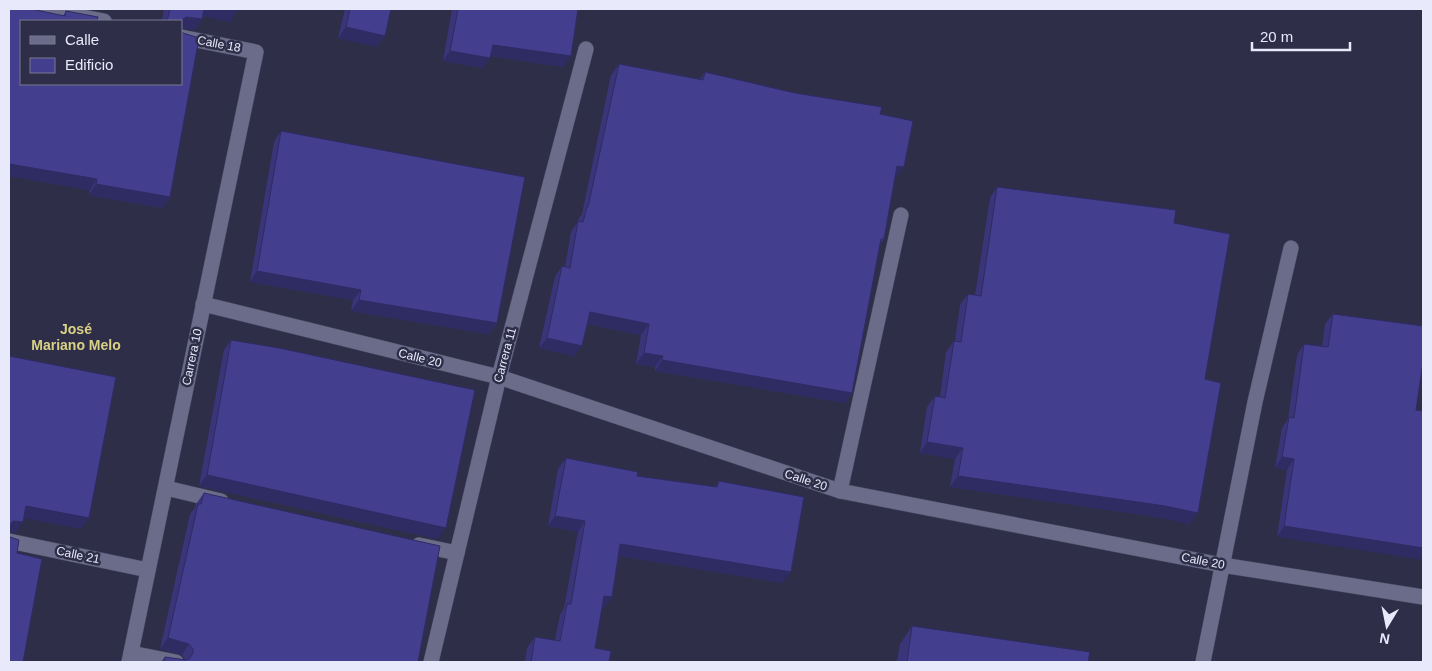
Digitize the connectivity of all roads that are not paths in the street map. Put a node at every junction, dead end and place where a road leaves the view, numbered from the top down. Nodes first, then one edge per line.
1 (42, 9) edge
2 (99, 20) edge
3 (182, 37) edge
4 (586, 49) dead end
5 (256, 52) joint
6 (901, 215) dead end
7 (1291, 248) dead end
8 (204, 304) junction
9 (499, 377) junction
10 (166, 488) junction
11 (840, 491) junction
12 (234, 504) edge
13 (9, 541) edge
14 (403, 541) edge
15 (457, 553) junction
16 (1222, 565) junction
17 (148, 570) junction
18 (1423, 597) edge
19 (130, 658) edge
20 (176, 662) edge
21 (431, 662) edge
22 (1203, 662) edge

1 - 2 street
3 - 5 street, Calle 18
4 - 9 street, Carrera 11
5 - 8 street, Carrera 10
6 - 11 street
7 - 16 street
8 - 9 street, Calle 20
8 - 10 street, Carrera 10
9 - 11 street, Calle 20
9 - 15 street, Carrera 11
10 - 12 street
10 - 17 street, Carrera 10
11 - 16 street, Calle 20
13 - 17 street, Calle 21
14 - 15 street
15 - 21 street, Carrera 11
16 - 18 street, Calle 20
16 - 22 street
17 - 19 street, Carrera 10
19 - 20 street

